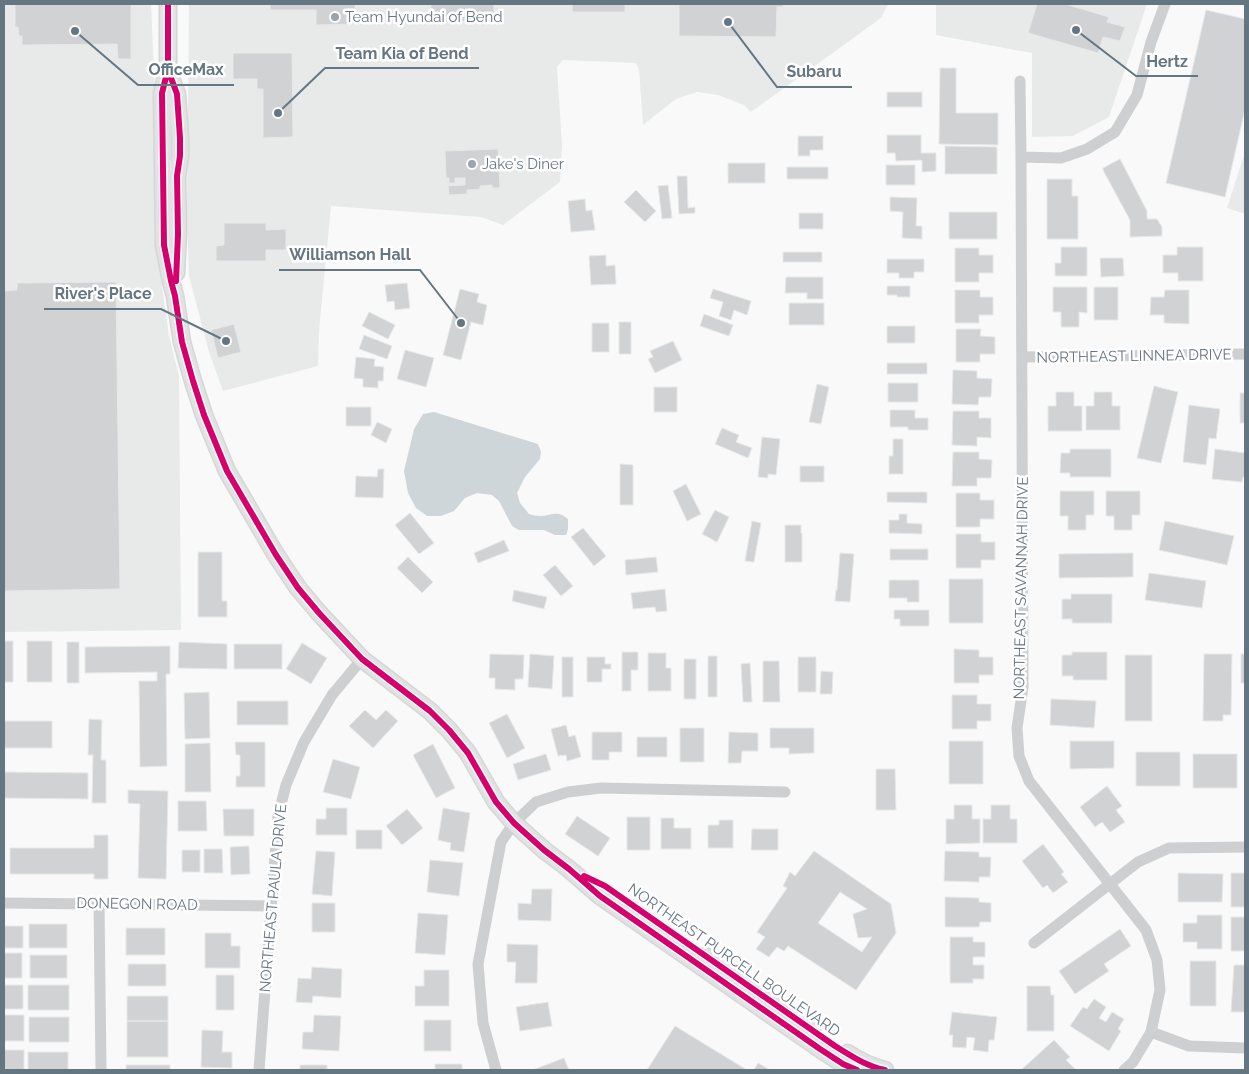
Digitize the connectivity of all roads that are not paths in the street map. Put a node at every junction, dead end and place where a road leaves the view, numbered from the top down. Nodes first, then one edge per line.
1 (168, 4) edge
2 (1165, 4) edge
3 (1020, 81) dead end
4 (1021, 157) junction
5 (1245, 354) edge
6 (1022, 358) junction
7 (362, 659) junction
8 (785, 792) dead end
9 (514, 823) junction
10 (1245, 847) edge
11 (569, 869) junction
12 (1110, 884) junction
13 (4, 903) edge
14 (99, 904) junction
15 (271, 906) junction
16 (1034, 944) dead end
17 (1150, 1032) junction
18 (1245, 1048) edge
19 (101, 1070) edge
20 (259, 1070) edge
21 (496, 1070) edge
22 (857, 1070) edge
23 (885, 1070) edge
24 (1124, 1070) edge

1 - 7 street, NORTHEAST PURCELL BOULEVARD
2 - 4 street
3 - 4 street, NORTHEAST SAVANNAH DRIVE
4 - 6 street, NORTHEAST SAVANNAH DRIVE
5 - 6 street, NORTHEAST LINNEA DRIVE
6 - 12 street, NORTHEAST SAVANNAH DRIVE
7 - 9 street, NORTHEAST PURCELL BOULEVARD
7 - 15 street, NORTHEAST PAULA DRIVE
8 - 9 street
9 - 11 street, NORTHEAST PURCELL BOULEVARD
9 - 21 street
10 - 12 street
11 - 22 street, NORTHEAST PURCELL BOULEVARD
11 - 23 street, NORTHEAST PURCELL BOULEVARD
12 - 16 street
12 - 17 street, NORTHEAST SAVANNAH DRIVE
13 - 14 street, DONEGON ROAD
14 - 15 street, DONEGON ROAD
14 - 19 street
15 - 20 street, NORTHEAST PAULA DRIVE
17 - 18 street
17 - 24 street, NORTHEAST SAVANNAH DRIVE

